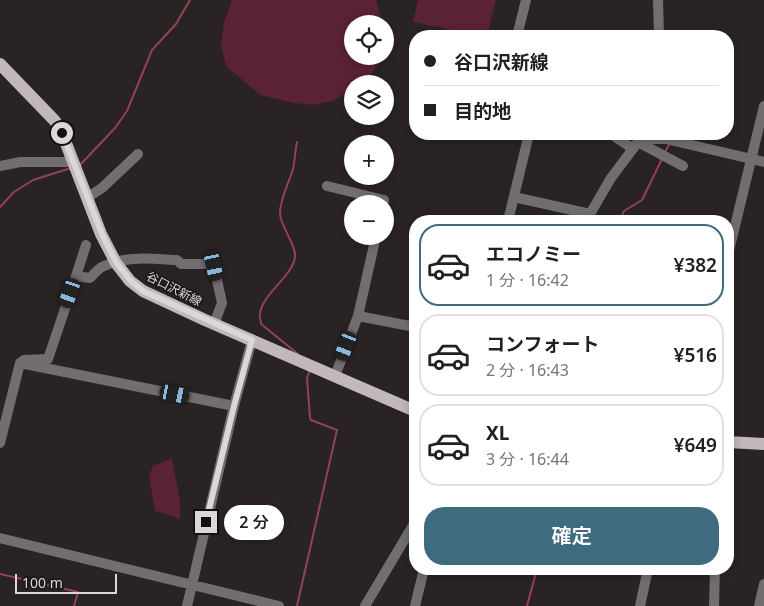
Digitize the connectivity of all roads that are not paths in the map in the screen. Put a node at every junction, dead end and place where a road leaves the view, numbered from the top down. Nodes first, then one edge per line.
1 (526, 0) edge
2 (658, 0) edge
3 (518, 30) edge
4 (658, 30) edge
5 (0, 64) edge
6 (764, 106) edge
7 (528, 140) edge
8 (670, 140) edge
9 (637, 141) edge
10 (138, 154) dead end
11 (751, 159) junction
12 (74, 162) junction
13 (764, 162) edge
14 (0, 166) edge
15 (683, 166) dead end
16 (327, 186) dead end
17 (364, 195) edge
18 (88, 197) junction
19 (514, 197) junction
20 (510, 215) edge
21 (734, 230) edge
22 (86, 245) dead end
23 (374, 245) edge
24 (116, 262) junction
25 (76, 276) junction
26 (358, 316) junction
27 (214, 324) junction
28 (409, 326) edge
29 (252, 340) junction
30 (20, 363) junction
31 (335, 376) junction
32 (234, 406) junction
33 (409, 408) edge
34 (734, 442) edge
35 (0, 443) edge
36 (764, 444) edge
37 (409, 532) edge
38 (0, 538) edge
39 (423, 575) edge
40 (647, 575) edge
41 (715, 575) edge
42 (764, 584) edge
43 (192, 585) junction
44 (187, 606) edge
45 (280, 606) edge
46 (365, 606) edge
47 (415, 606) edge
48 (640, 606) edge
49 (714, 606) edge
50 (759, 606) edge

1 - 3 street
2 - 4 street
5 - 12 main road, 谷口沢新線
6 - 11 street
7 - 19 street
8 - 11 street
9 - 15 street
9 - 19 street
10 - 18 street
11 - 13 street
11 - 21 street
12 - 14 street
12 - 18 main road, 谷口沢新線
16 - 17 street
18 - 24 main road, 谷口沢新線
19 - 20 street
22 - 25 street
23 - 26 street
24 - 25 street
24 - 27 main road, 谷口沢新線
24 - 27 street
25 - 30 street
26 - 28 street
26 - 31 street
27 - 29 main road, 谷口沢新線
29 - 31 main road, 谷口沢新線
29 - 32 street
30 - 32 street
30 - 35 street
31 - 33 main road, 谷口沢新線
32 - 43 street
34 - 36 main road
37 - 46 street
38 - 43 street
39 - 47 street
40 - 48 street
41 - 49 street
42 - 50 street
43 - 44 street
43 - 45 street

